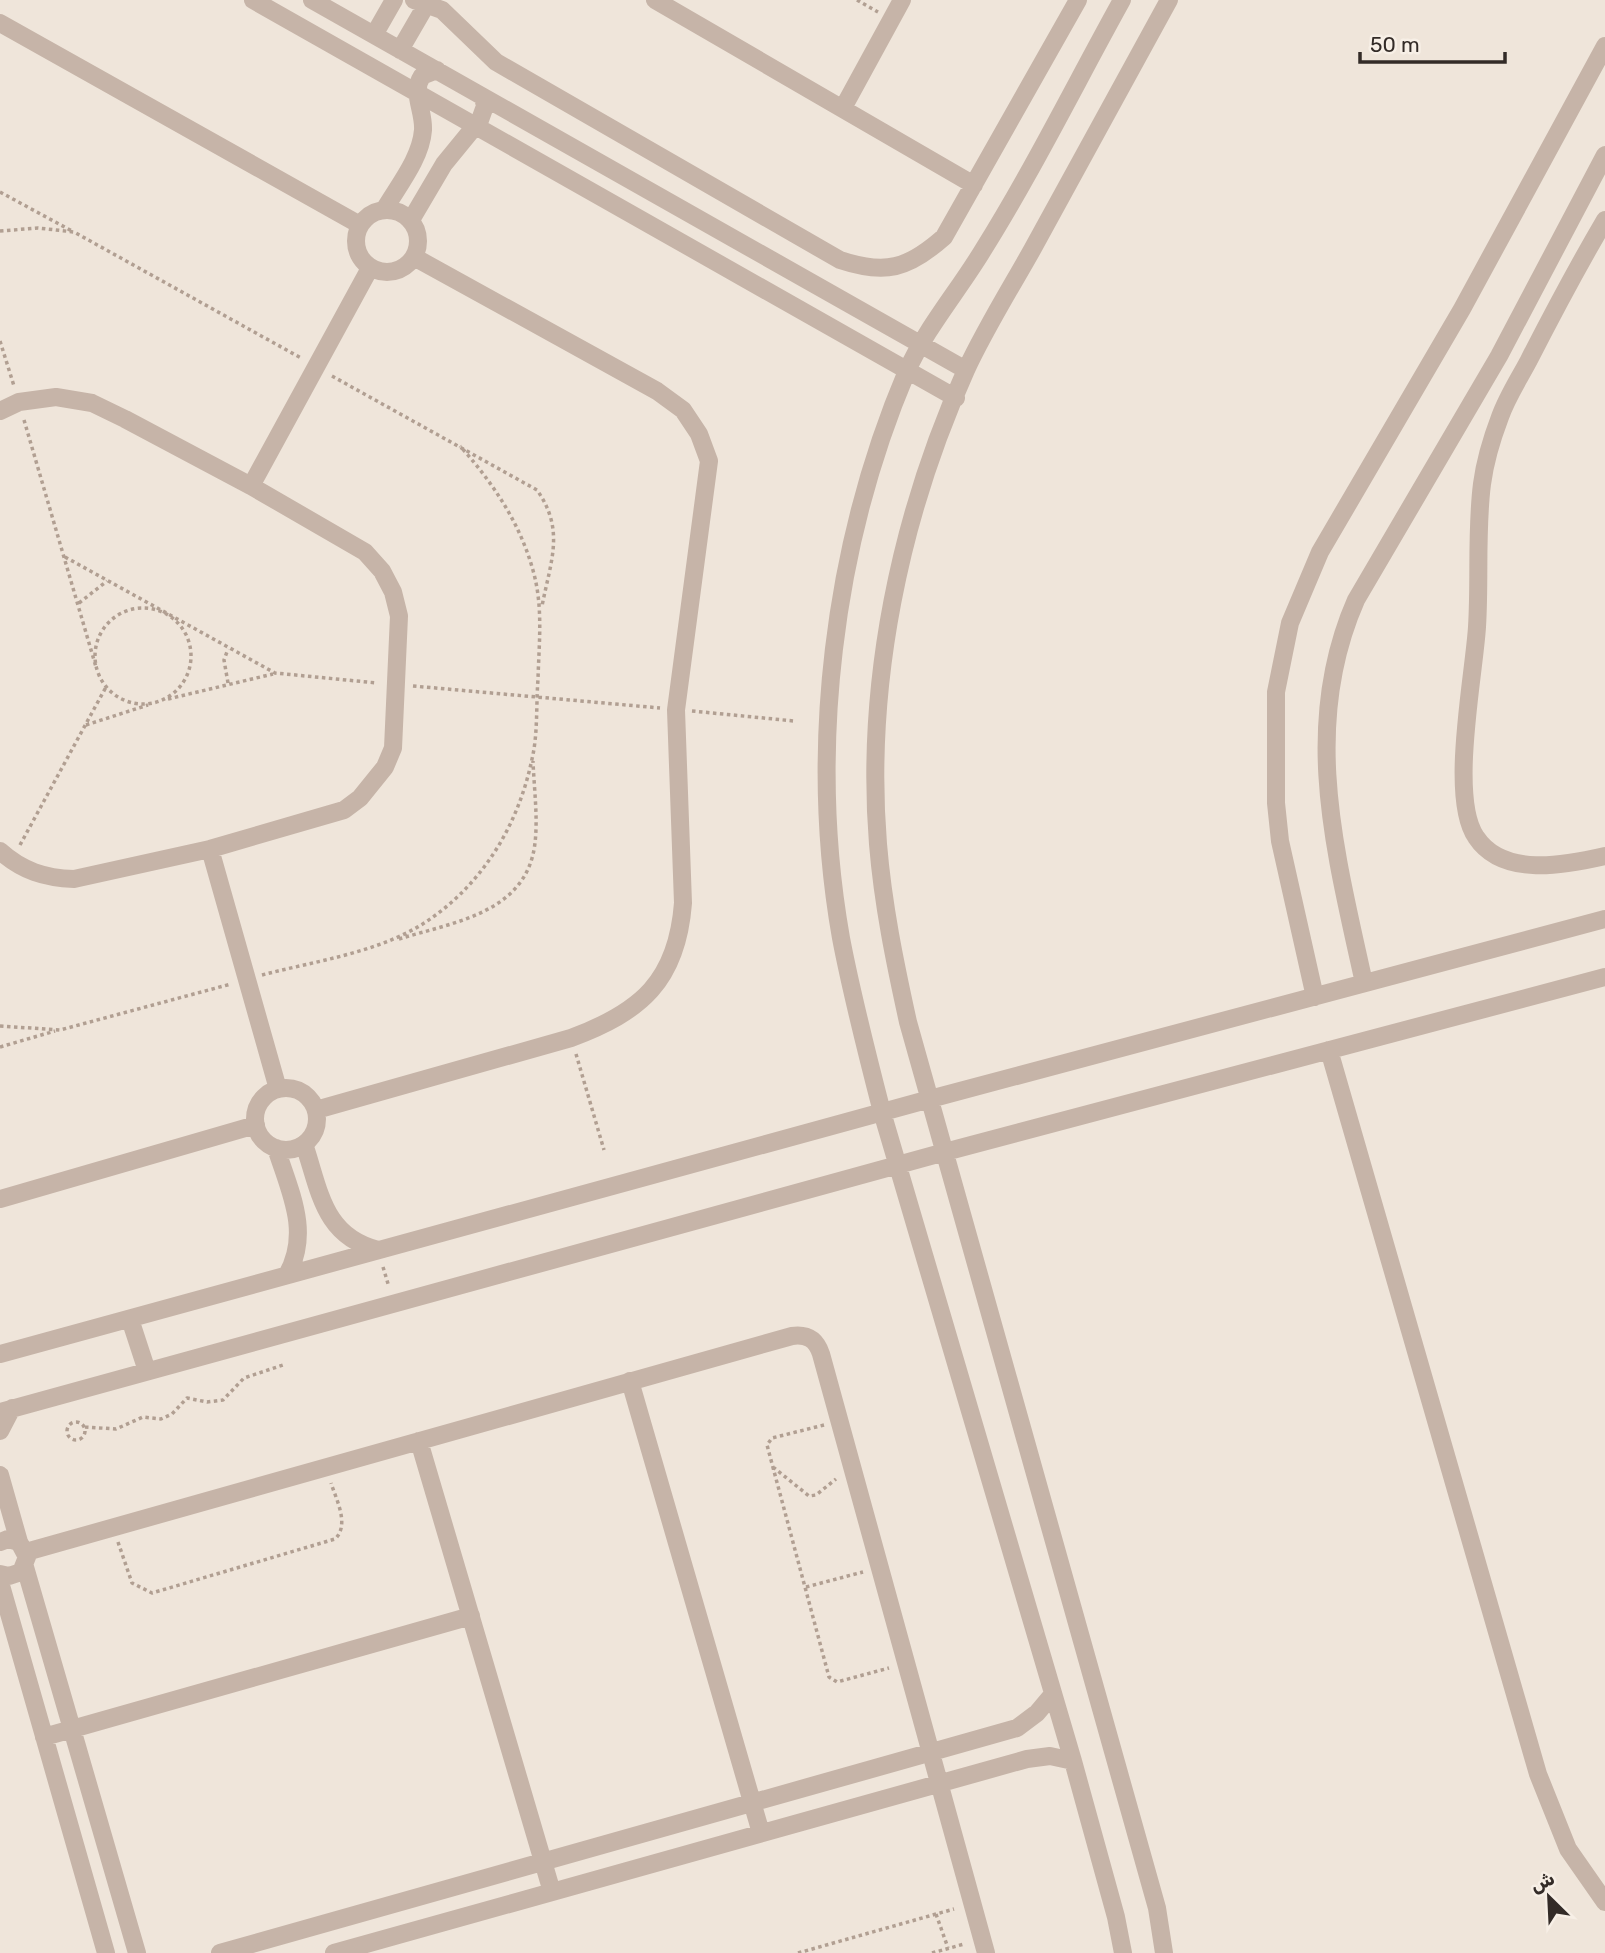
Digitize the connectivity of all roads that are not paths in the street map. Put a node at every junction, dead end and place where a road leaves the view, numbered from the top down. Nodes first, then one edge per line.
1 (253, 0) edge
2 (312, 0) edge
3 (394, 0) edge
4 (655, 0) edge
5 (902, 0) edge
6 (1078, 0) edge
7 (1122, 0) edge
8 (1169, 0) edge
9 (423, 1) edge
10 (0, 23) edge
11 (374, 35) junction
12 (1605, 46) edge
13 (400, 50) junction
14 (437, 70) junction
15 (416, 91) junction
16 (483, 97) junction
17 (843, 108) junction
18 (477, 125) junction
19 (419, 150) junction
20 (1605, 155) edge
21 (444, 164) junction
22 (974, 185) junction
23 (384, 210) junction
24 (411, 220) junction
25 (1605, 220) edge
26 (360, 225) junction
27 (414, 257) junction
28 (370, 268) junction
29 (921, 344) junction
30 (908, 370) junction
31 (966, 370) junction
32 (956, 398) junction
33 (0, 411) edge
34 (251, 486) junction
35 (210, 849) junction
36 (6, 856) edge
37 (1605, 856) edge
38 (1605, 919) edge
39 (1605, 976) edge
40 (1364, 982) junction
41 (1315, 997) junction
42 (1329, 1050) junction
43 (278, 1089) junction
44 (930, 1099) junction
45 (316, 1110) junction
46 (882, 1112) junction
47 (256, 1125) junction
48 (304, 1144) junction
49 (276, 1148) junction
50 (945, 1152) junction
51 (897, 1165) junction
52 (0, 1199) edge
53 (326, 1212) junction
54 (299, 1220) junction
55 (378, 1250) junction
56 (287, 1275) junction
57 (130, 1319) junction
58 (0, 1354) edge
59 (147, 1371) junction
60 (630, 1381) junction
61 (6, 1410) edge
62 (0, 1431) edge
63 (419, 1441) junction
64 (0, 1475) edge
65 (0, 1542) edge
66 (24, 1554) junction
67 (0, 1574) edge
68 (0, 1582) edge
69 (471, 1616) junction
70 (1053, 1694) junction
71 (1017, 1728) junction
72 (72, 1729) junction
73 (44, 1737) junction
74 (931, 1752) junction
75 (1027, 1759) junction
76 (1073, 1761) junction
77 (940, 1783) junction
78 (752, 1803) junction
79 (761, 1833) junction
80 (544, 1862) junction
81 (552, 1892) junction
82 (1605, 1902) edge
83 (331, 1922) junction
84 (984, 1946) edge
85 (337, 1952) edge
86 (106, 1953) edge
87 (136, 1953) edge
88 (220, 1953) edge
89 (1123, 1953) edge
90 (1164, 1953) edge

1 - 15 street
2 - 11 street
3 - 11 street
4 - 17 street
5 - 17 street
6 - 22 street
7 - 29 street
8 - 31 street
9 - 13 street
9 - 22 street
10 - 26 street
11 - 13 street
12 - 41 street
13 - 14 street
14 - 15 street
14 - 16 street
15 - 18 street
15 - 19 street
16 - 18 street
16 - 29 street
17 - 22 street
18 - 21 street
18 - 30 street
19 - 21 street
19 - 23 street
20 - 40 street
21 - 24 street
23 - 24 street
23 - 26 street
24 - 27 street
25 - 37 street
26 - 28 street
27 - 28 street
27 - 45 street
28 - 34 street
29 - 30 street
29 - 31 street
30 - 32 street
30 - 46 street
31 - 32 street
32 - 44 street
33 - 34 street
34 - 35 street
35 - 36 street
35 - 43 street
38 - 40 street
39 - 42 street
40 - 41 street
41 - 44 street
42 - 50 street
42 - 82 street
43 - 45 street
43 - 47 street
44 - 46 street
44 - 50 street
45 - 48 street
46 - 51 street
46 - 55 street
47 - 49 street
47 - 52 street
48 - 49 street
48 - 53 street
49 - 54 street
50 - 51 street
50 - 90 street
51 - 59 street
51 - 70 street
53 - 54 street
53 - 55 street
54 - 56 street
55 - 56 street
56 - 57 street
57 - 58 street
57 - 59 street
59 - 61 street
60 - 63 street
60 - 74 street
60 - 78 street
61 - 62 street
63 - 66 street
63 - 69 street
64 - 66 street
65 - 66 street
66 - 67 street
66 - 72 street
68 - 73 street
69 - 72 street
69 - 80 street
70 - 71 street
70 - 76 street
71 - 74 street
71 - 75 street
72 - 73 street
72 - 87 street
73 - 86 street
74 - 77 street
74 - 78 street
75 - 76 street
75 - 77 street
76 - 89 street
77 - 79 street
77 - 84 street
78 - 79 street
78 - 80 street
79 - 81 street
80 - 81 street
80 - 83 street
81 - 85 street
83 - 85 street
83 - 88 street

